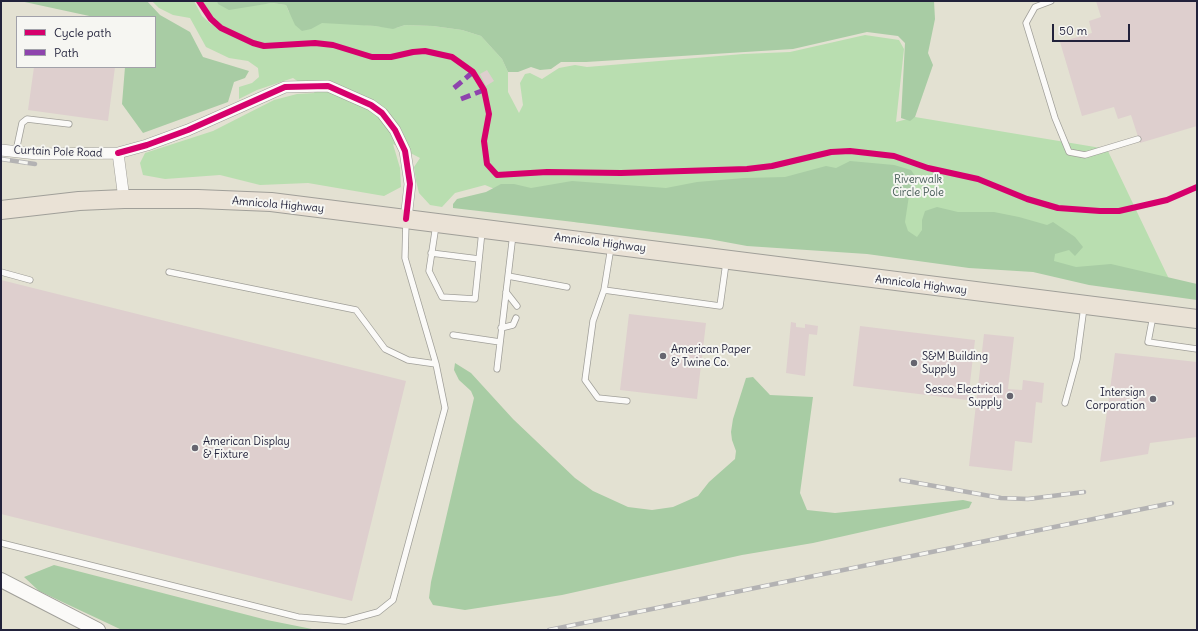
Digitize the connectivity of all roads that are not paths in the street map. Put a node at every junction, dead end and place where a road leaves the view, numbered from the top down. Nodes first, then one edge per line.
1 (1051, 1) edge
2 (69, 124) dead end
3 (1138, 139) dead end
4 (1, 150) edge
5 (16, 151) junction
6 (118, 153) junction
7 (124, 199) junction
8 (1, 210) edge
9 (406, 219) junction
10 (436, 222) junction
11 (482, 228) junction
12 (513, 232) junction
13 (611, 245) junction
14 (431, 253) junction
15 (479, 259) junction
16 (727, 260) junction
17 (1, 272) edge
18 (169, 272) dead end
19 (508, 276) junction
20 (30, 280) dead end
21 (567, 287) dead end
22 (604, 290) junction
23 (506, 292) junction
24 (1084, 305) junction
25 (517, 306) dead end
26 (1153, 314) junction
27 (516, 318) dead end
28 (1197, 319) edge
29 (502, 328) junction
30 (453, 335) dead end
31 (500, 342) junction
32 (1197, 349) edge
33 (436, 364) junction
34 (497, 369) dead end
35 (627, 401) dead end
36 (1065, 403) dead end
37 (1, 543) edge
38 (1, 580) edge
39 (98, 630) edge

1 - 3 lane
2 - 5 lane
4 - 5 street, Curtain Pole Road
5 - 6 street, Curtain Pole Road
6 - 7 street, Curtain Pole Road
6 - 9 street
7 - 8 main road, Amnicola Highway
7 - 9 main road, Amnicola Highway
9 - 10 main road, Amnicola Highway
9 - 33 lane
10 - 11 main road, Amnicola Highway
10 - 14 lane
11 - 12 main road, Amnicola Highway
11 - 15 lane
12 - 13 main road, Amnicola Highway
12 - 19 lane
13 - 16 main road, Amnicola Highway
13 - 22 lane
14 - 15 lane
14 - 15 lane
16 - 22 lane
16 - 24 main road, Amnicola Highway
17 - 20 lane
18 - 33 lane
19 - 21 lane
19 - 23 lane
22 - 35 lane
23 - 25 lane
23 - 29 lane
24 - 26 main road, Amnicola Highway
24 - 36 lane
26 - 28 main road, Amnicola Highway
26 - 32 lane
27 - 29 lane
29 - 31 lane
30 - 31 lane
31 - 34 lane
33 - 37 lane
38 - 39 street

